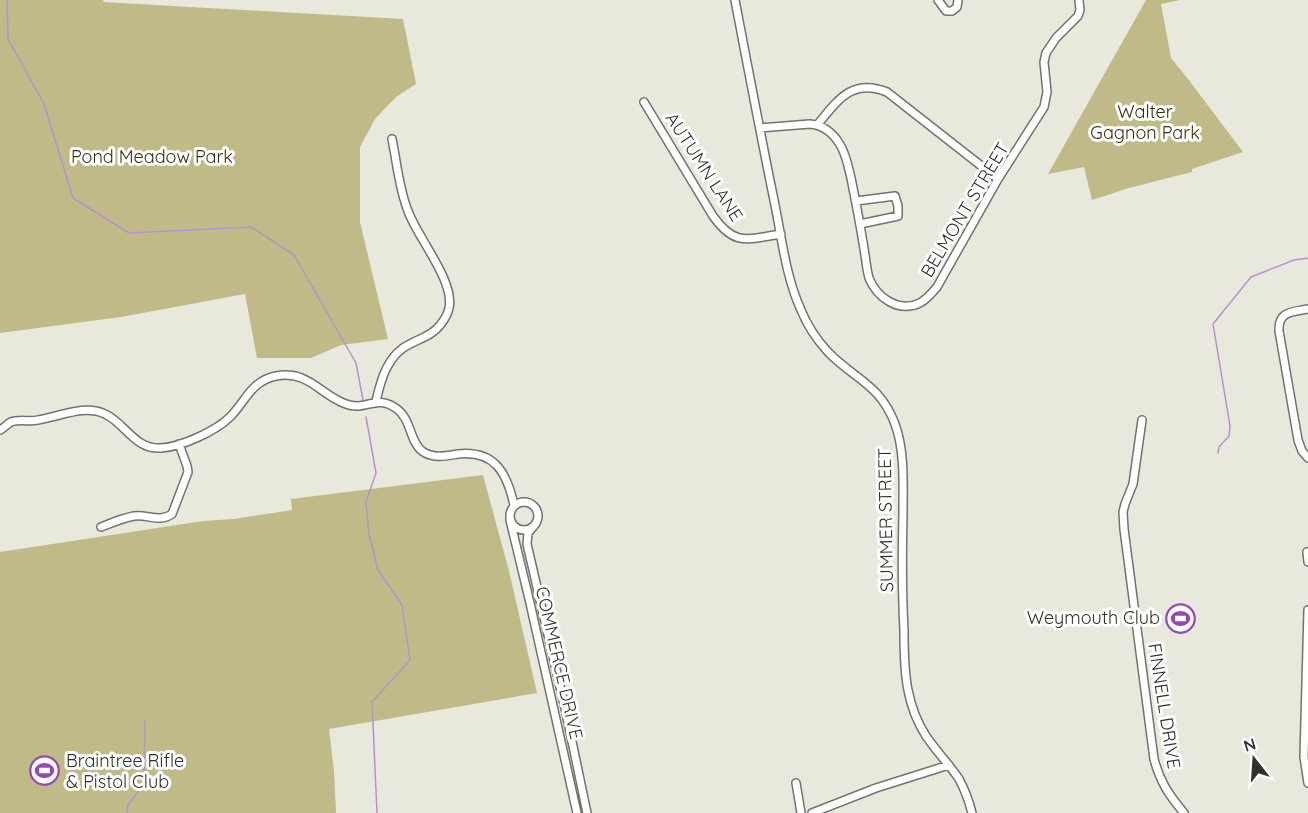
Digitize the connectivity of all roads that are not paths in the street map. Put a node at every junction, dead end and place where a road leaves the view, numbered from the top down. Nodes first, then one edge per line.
1 (735, 0) edge
2 (938, 0) edge
3 (958, 0) edge
4 (1079, 0) edge
5 (644, 102) dead end
6 (818, 124) junction
7 (760, 128) junction
8 (392, 139) dead end
9 (998, 179) junction
10 (856, 201) junction
11 (860, 224) junction
12 (781, 234) junction
13 (1308, 309) edge
14 (376, 401) junction
15 (1142, 420) dead end
16 (0, 430) edge
17 (179, 444) junction
18 (1308, 458) edge
19 (514, 505) junction
20 (510, 520) junction
21 (534, 526) junction
22 (101, 527) dead end
23 (1306, 552) dead end
24 (1308, 562) edge
25 (1308, 610) edge
26 (949, 765) junction
27 (796, 783) dead end
28 (1308, 783) edge
29 (577, 813) edge
30 (587, 813) edge
31 (801, 813) edge
32 (812, 813) edge
33 (972, 813) edge
34 (1184, 813) edge

1 - 7 street, SUMMER STREET
2 - 3 street
4 - 9 street, BELMONT STREET
5 - 12 street, AUTUMN LANE
6 - 7 street
6 - 9 street
6 - 10 street, BELMONT STREET
7 - 12 street, SUMMER STREET
8 - 14 street
9 - 11 street, BELMONT STREET
10 - 11 street, BELMONT STREET
10 - 11 street
12 - 26 street, SUMMER STREET
13 - 18 street
14 - 17 street
14 - 19 street
15 - 34 street, FINNELL DRIVE
16 - 17 street
17 - 22 street
19 - 20 street
19 - 21 street
20 - 21 street
20 - 29 street, COMMERCE DRIVE
21 - 30 street, COMMERCE DRIVE
23 - 24 street
25 - 28 street
26 - 32 street
26 - 33 street, SUMMER STREET
27 - 31 street

